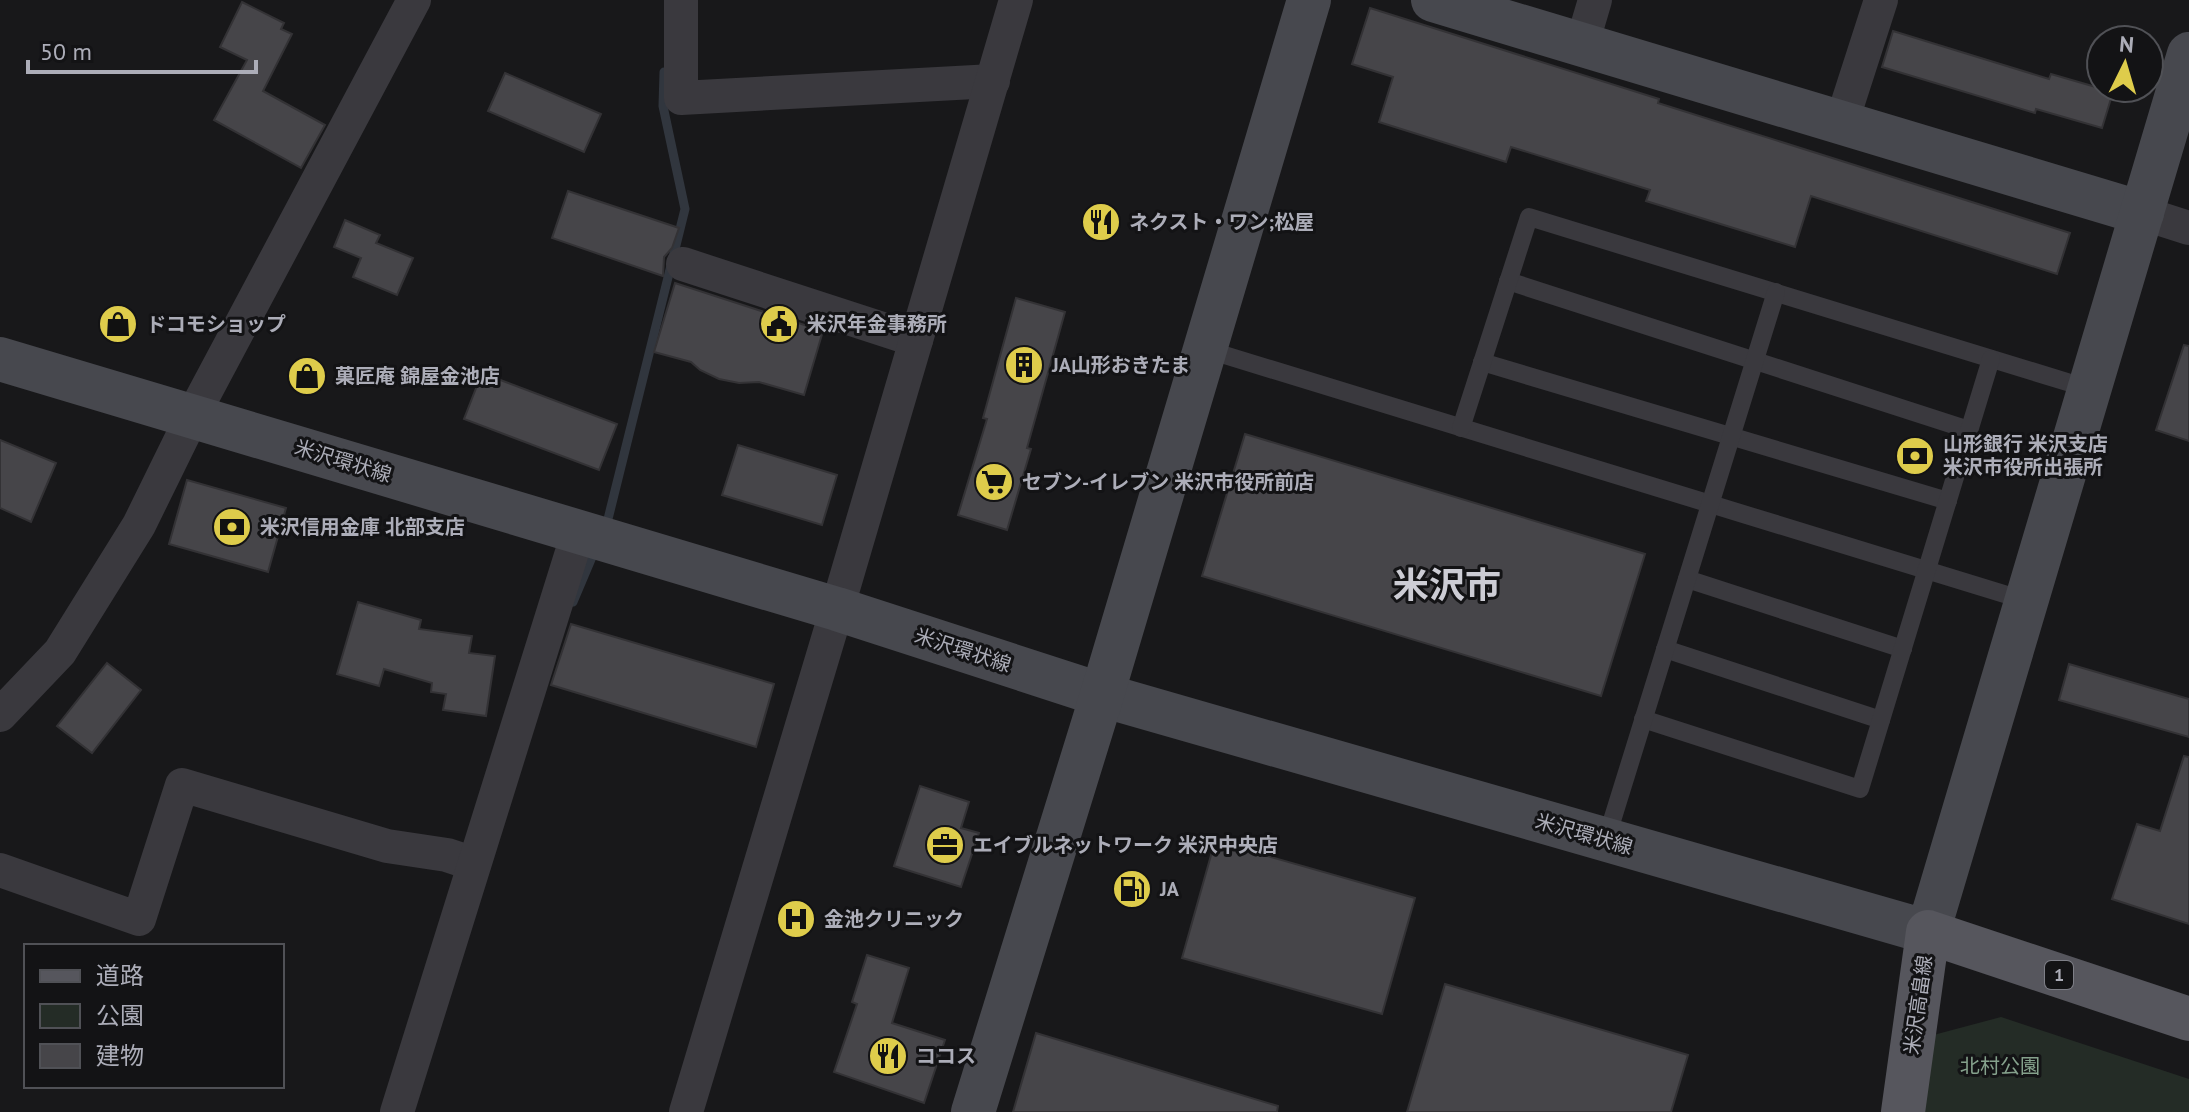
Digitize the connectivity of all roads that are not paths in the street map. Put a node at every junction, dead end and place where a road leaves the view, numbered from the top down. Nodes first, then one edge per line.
1 (414, 0) edge
2 (681, 0) edge
3 (1016, 0) edge
4 (1309, 0) edge
5 (1433, 0) edge
6 (1595, 0) edge
7 (1881, 0) edge
8 (1582, 44) junction
9 (2189, 54) edge
10 (993, 81) junction
11 (1842, 121) junction
12 (2142, 213) junction
13 (2189, 228) edge
14 (683, 264) dead end
15 (1508, 281) junction
16 (1776, 292) junction
17 (916, 340) junction
18 (1205, 349) junction
19 (0, 359) edge
20 (1991, 359) junction
21 (1754, 360) junction
22 (1482, 362) junction
23 (2090, 389) junction
24 (193, 415) junction
25 (1461, 428) junction
26 (1969, 430) junction
27 (1731, 436) junction
28 (1948, 501) junction
29 (1710, 504) junction
30 (578, 533) junction
31 (1927, 571) junction
32 (1687, 579) junction
33 (2027, 601) junction
34 (837, 609) junction
35 (1665, 649) junction
36 (1903, 649) junction
37 (1102, 695) junction
38 (0, 715) edge
39 (1643, 719) junction
40 (1881, 720) junction
41 (1606, 840) junction
42 (474, 864) junction
43 (0, 870) edge
44 (1928, 932) junction
45 (2189, 1019) edge
46 (397, 1112) edge
47 (686, 1112) edge
48 (973, 1112) edge
49 (1903, 1112) edge

1 - 24 street
2 - 10 street
3 - 10 street
4 - 18 street
5 - 8 street
6 - 8 street
7 - 11 street
8 - 11 street
9 - 12 street
10 - 17 street
11 - 12 street
12 - 13 street
12 - 23 street
14 - 17 street
15 - 16 lane
15 - 21 lane
15 - 22 lane
16 - 20 lane
16 - 21 lane
17 - 34 street
18 - 25 lane
18 - 37 street
19 - 24 street, 米沢環状線
20 - 23 lane
20 - 26 lane
21 - 26 lane
21 - 27 lane
22 - 25 lane
22 - 27 lane
23 - 33 street
24 - 30 street, 米沢環状線
24 - 38 street
25 - 29 lane
26 - 28 lane
27 - 28 lane
27 - 29 lane
28 - 31 lane
29 - 31 lane
29 - 32 lane
30 - 34 street, 米沢環状線
30 - 42 street
31 - 33 lane
31 - 36 lane
32 - 35 lane
32 - 36 lane
33 - 44 street
34 - 37 street, 米沢環状線
34 - 47 street
35 - 39 lane
35 - 40 lane
36 - 40 lane
37 - 41 street, 米沢環状線
37 - 48 street
39 - 40 lane
39 - 41 lane
41 - 44 street, 米沢環状線
42 - 43 street
42 - 46 street
44 - 45 main road, 米沢高畠線 / 1
44 - 49 main road, 米沢高畠線

